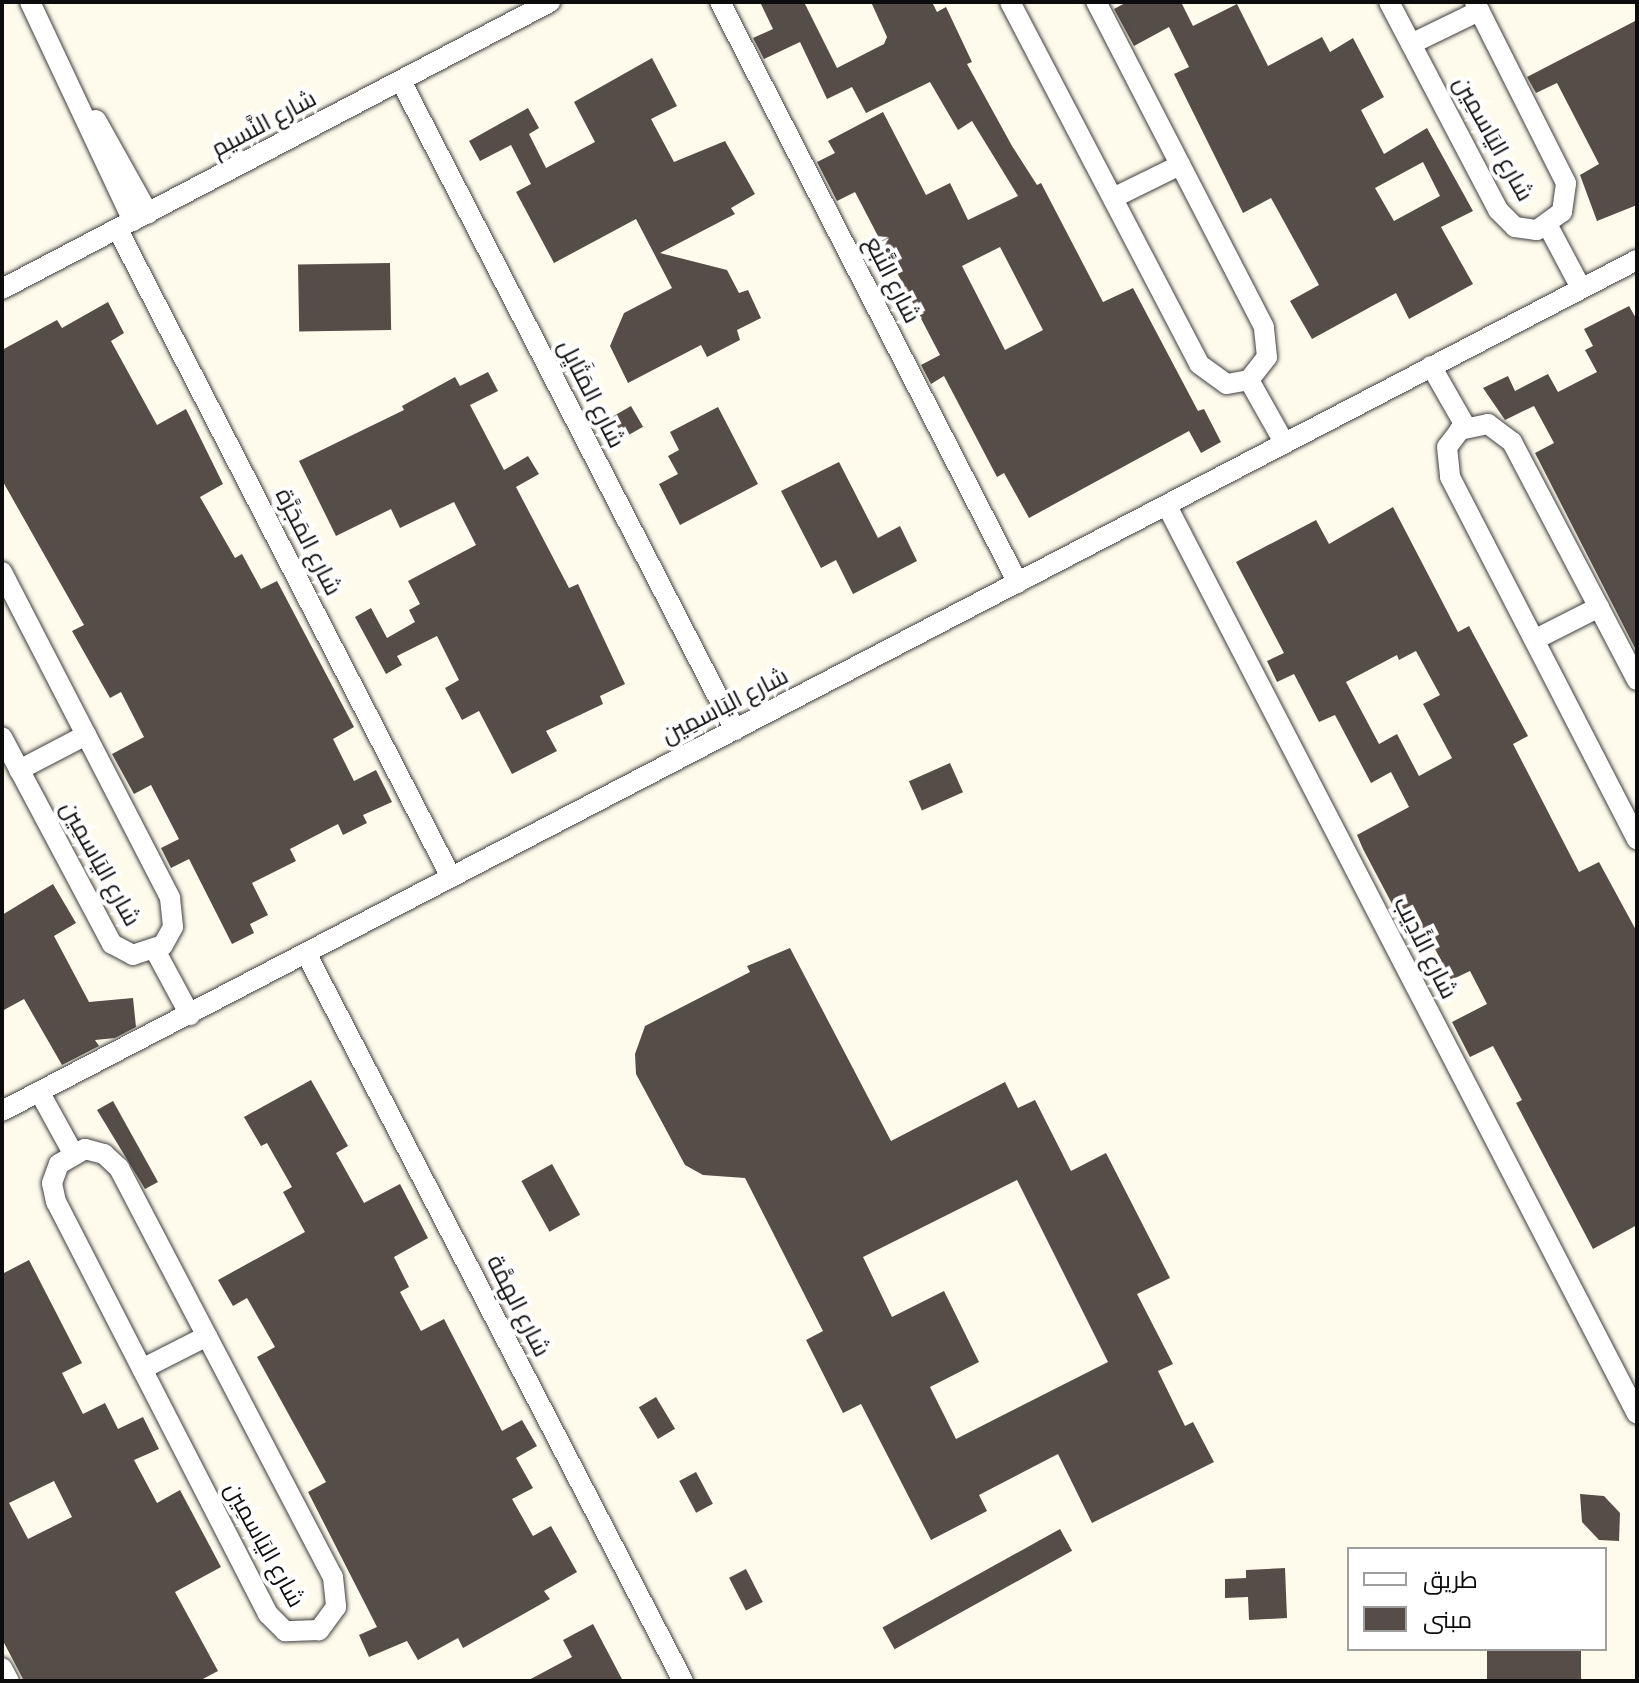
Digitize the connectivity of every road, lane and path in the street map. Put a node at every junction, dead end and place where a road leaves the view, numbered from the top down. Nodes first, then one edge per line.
1 (30, 2) edge
2 (550, 2) edge
3 (720, 2) edge
4 (1010, 2) edge
5 (1096, 2) edge
6 (1389, 2) edge
7 (1477, 6) edge
8 (1411, 44) junction
9 (401, 81) junction
10 (1180, 165) junction
11 (1113, 198) junction
12 (133, 221) junction
13 (1548, 226) junction
14 (1637, 260) edge
15 (1581, 288) junction
16 (2, 289) edge
17 (1431, 366) junction
18 (1249, 380) junction
19 (1466, 427) junction
20 (1284, 442) junction
21 (1167, 506) junction
22 (2, 572) edge
23 (1018, 583) junction
24 (1599, 607) junction
25 (1534, 640) junction
26 (1637, 680) edge
27 (735, 730) junction
28 (86, 735) junction
29 (2, 737) edge
30 (19, 770) junction
31 (1637, 840) edge
32 (451, 877) junction
33 (155, 950) junction
34 (307, 955) junction
35 (190, 1015) junction
36 (40, 1093) junction
37 (2, 1111) edge
38 (73, 1153) junction
39 (207, 1336) junction
40 (142, 1369) junction
41 (1637, 1414) edge
42 (2, 1668) edge
43 (9, 1681) edge
44 (683, 1681) edge

1 - 12 street, شارع المَجَرَّة
2 - 9 street, شارع النَّسيم
3 - 23 street, شارع النَّبْع
4 - 11 street
5 - 10 street
6 - 8 street, شارع اليَاسمِين
7 - 8 street, شارع اليَاسمِين
7 - 13 street, شارع اليَاسمِين
8 - 13 street, شارع اليَاسمِين
9 - 12 street, شارع النَّسيم
9 - 27 street, شارع المَثَايِل
10 - 11 street
10 - 18 street
11 - 18 street
12 - 16 street, شارع النَّسيم
12 - 32 street, شارع المَجَرَّة
13 - 15 street, شارع اليَاسمِين
14 - 15 street, شارع اليَاسمِين
15 - 17 street, شارع اليَاسمِين
17 - 19 street
17 - 20 street, شارع اليَاسمِين
18 - 20 street
19 - 24 street
19 - 25 street
20 - 21 street, شارع اليَاسمِين
21 - 23 street, شارع اليَاسمِين
21 - 41 street, شارع الأَدِيب
22 - 28 street, شارع اليَاسمِين
23 - 27 street, شارع اليَاسمِين
24 - 25 street
24 - 26 street
25 - 31 street
27 - 32 street, شارع اليَاسمِين
28 - 30 street
28 - 33 street, شارع اليَاسمِين
29 - 30 street, شارع اليَاسمِين
30 - 33 street, شارع اليَاسمِين
32 - 34 street, شارع اليَاسمِين
33 - 35 street, شارع اليَاسمِين
34 - 35 street, شارع اليَاسمِين
34 - 44 street, شارع الهِمَّة
35 - 36 street, شارع اليَاسمِين
36 - 37 street, شارع اليَاسمِين
36 - 38 street
38 - 39 street, شارع اليَاسمِين
38 - 40 street, شارع اليَاسمِين
39 - 40 street
39 - 40 street, شارع اليَاسمِين
42 - 43 street

